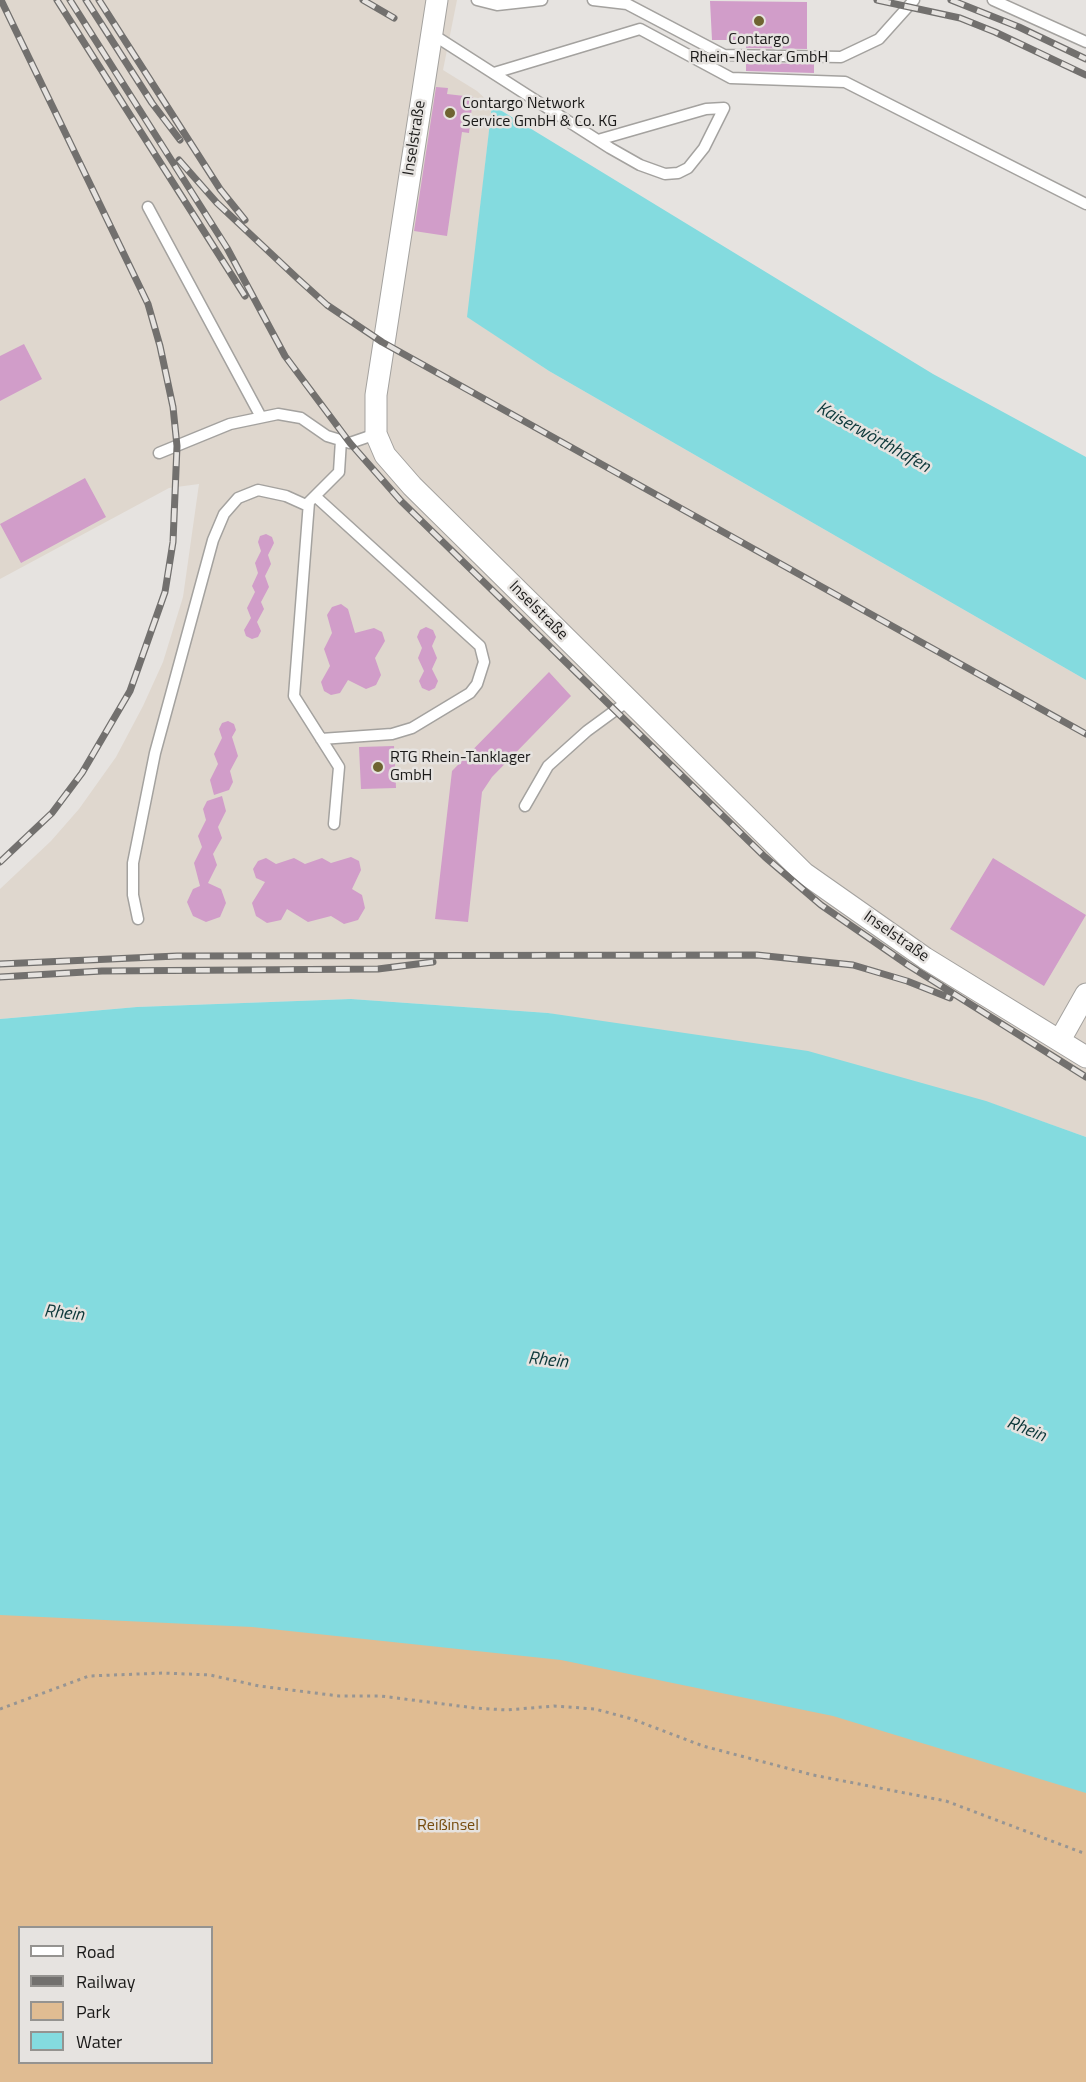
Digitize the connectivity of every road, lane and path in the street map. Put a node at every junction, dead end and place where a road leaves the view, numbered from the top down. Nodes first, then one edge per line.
1 (437, 0) edge
2 (477, 0) edge
3 (542, 0) edge
4 (593, 0) edge
5 (914, 0) edge
6 (993, 0) edge
7 (432, 34) junction
8 (1086, 42) edge
9 (494, 73) junction
10 (598, 140) junction
11 (1086, 204) edge
12 (148, 207) dead end
13 (261, 417) junction
14 (376, 434) junction
15 (341, 440) junction
16 (159, 453) dead end
17 (312, 499) junction
18 (628, 701) junction
19 (321, 739) junction
20 (525, 806) dead end
21 (334, 824) dead end
22 (138, 919) dead end
23 (1086, 994) edge
24 (1060, 1040) junction
25 (1086, 1057) edge
26 (0, 1709) edge
27 (1086, 1854) edge

1 - 7 street, Inselstraße
2 - 3 lane
4 - 5 lane
6 - 8 lane
7 - 9 lane
7 - 14 street, Inselstraße
9 - 10 lane
9 - 11 lane
10 - 10 lane
12 - 13 lane
13 - 15 lane
13 - 16 lane
14 - 15 lane
14 - 18 street, Inselstraße
15 - 17 lane
17 - 19 lane
17 - 19 lane
17 - 22 lane
18 - 20 lane
18 - 24 street, Inselstraße
19 - 21 lane
23 - 24 street
24 - 25 street, Inselstraße
26 - 27 path

